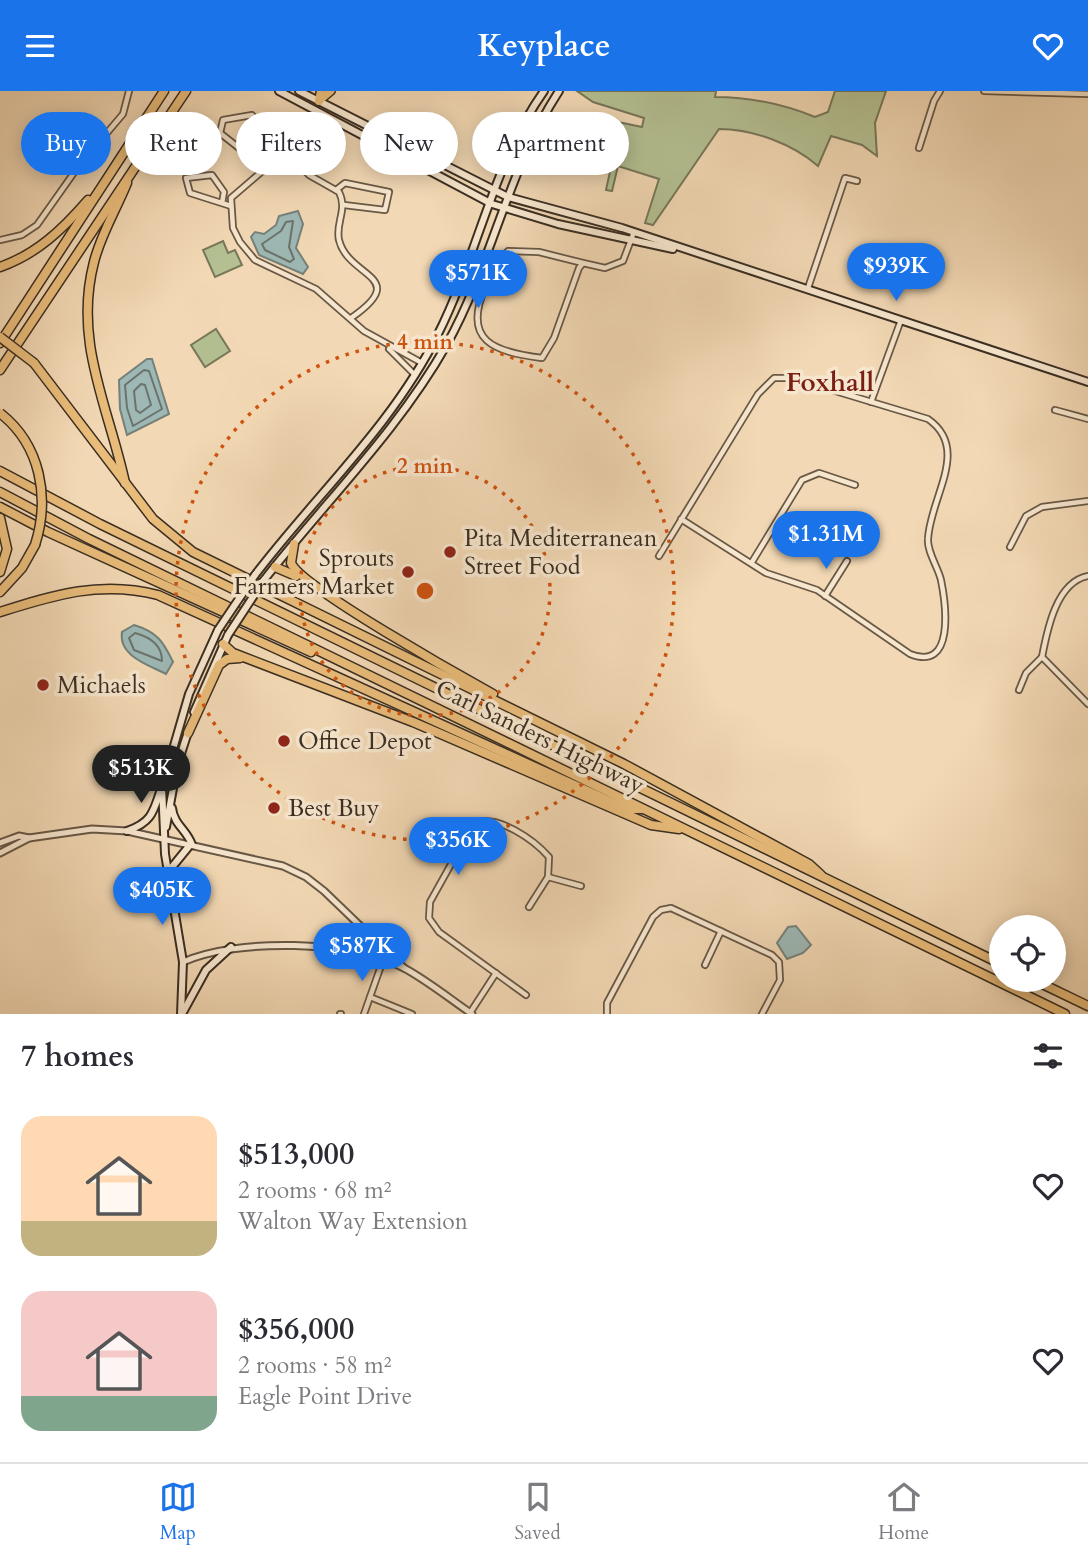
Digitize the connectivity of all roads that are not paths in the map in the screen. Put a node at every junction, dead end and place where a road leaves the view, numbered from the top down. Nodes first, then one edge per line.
1 (129, 91) edge
2 (164, 91) edge
3 (186, 91) edge
4 (279, 91) edge
5 (299, 91) edge
6 (321, 91) edge
7 (331, 91) edge
8 (544, 91) edge
9 (559, 91) edge
10 (940, 91) edge
11 (984, 91) edge
12 (1088, 94) edge
13 (317, 106) junction
14 (172, 112) edge
15 (315, 112) edge
16 (248, 147) joint
17 (919, 148) dead end
18 (129, 175) edge
19 (130, 175) edge
20 (256, 175) edge
21 (309, 175) edge
22 (857, 181) dead end
23 (101, 186) junction
24 (336, 190) junction
25 (496, 191) junction
26 (508, 197) junction
27 (222, 203) junction
28 (492, 204) junction
29 (344, 205) junction
30 (231, 206) junction
31 (503, 208) junction
32 (634, 232) junction
33 (0, 240) edge
34 (633, 242) junction
35 (695, 254) junction
36 (583, 263) junction
37 (0, 267) edge
38 (808, 288) junction
39 (464, 308) junction
40 (477, 313) junction
41 (351, 318) junction
42 (902, 319) junction
43 (0, 337) edge
44 (0, 343) edge
45 (386, 345) junction
46 (422, 363) junction
47 (0, 370) edge
48 (415, 375) junction
49 (1088, 382) edge
50 (872, 402) junction
51 (1055, 410) dead end
52 (0, 413) edge
53 (1088, 419) edge
54 (373, 432) junction
55 (380, 440) junction
56 (0, 471) edge
57 (855, 485) dead end
58 (126, 486) junction
59 (0, 492) edge
60 (1088, 501) edge
61 (0, 507) edge
62 (0, 519) edge
63 (681, 519) junction
64 (294, 544) junction
65 (1010, 547) dead end
66 (659, 556) dead end
67 (847, 561) dead end
68 (752, 562) junction
69 (263, 564) junction
70 (275, 567) junction
71 (0, 572) edge
72 (1088, 576) edge
73 (0, 592) edge
74 (825, 596) junction
75 (349, 608) junction
76 (0, 613) edge
77 (218, 631) junction
78 (223, 644) junction
79 (1042, 657) junction
80 (245, 658) junction
81 (338, 660) junction
82 (1019, 690) dead end
83 (1088, 703) edge
84 (508, 707) junction
85 (188, 733) junction
86 (162, 787) junction
87 (171, 802) junction
88 (645, 809) junction
89 (688, 830) junction
90 (127, 831) junction
91 (29, 838) junction
92 (165, 839) junction
93 (0, 843) edge
94 (191, 845) junction
95 (0, 852) edge
96 (168, 872) junction
97 (548, 877) junction
98 (829, 881) junction
99 (581, 885) dead end
100 (529, 907) dead end
101 (720, 931) junction
102 (373, 939) junction
103 (231, 947) junction
104 (367, 953) junction
105 (989, 958) edge
106 (383, 961) junction
107 (183, 962) junction
108 (705, 965) dead end
109 (404, 968) junction
110 (496, 973) junction
111 (1059, 992) edge
112 (526, 995) dead end
113 (370, 997) junction
114 (1088, 1006) edge
115 (394, 1008) junction
116 (471, 1013) edge
117 (181, 1014) edge
118 (364, 1014) edge
119 (392, 1014) edge
120 (412, 1014) edge
121 (607, 1014) edge
122 (762, 1014) edge
123 (1065, 1014) edge

1 - 33 street
2 - 23 highway
3 - 14 highway
4 - 13 main road
5 - 13 main road
6 - 13 highway
7 - 13 main road
8 - 25 main road
9 - 26 main road
10 - 17 street
11 - 12 street
13 - 15 street
13 - 25 main road
13 - 28 main road
16 - 16 street
18 - 47 highway
19 - 58 highway
20 - 30 street
21 - 24 street
22 - 38 street
23 - 37 highway
23 - 44 highway
24 - 29 street
24 - 29 street
25 - 26 main road
25 - 28 main road
26 - 31 main road
26 - 32 main road
27 - 27 street
27 - 30 street
28 - 31 main road
28 - 46 main road
29 - 41 street
30 - 41 street
31 - 34 main road
31 - 39 main road
32 - 34 street
32 - 35 main road
34 - 35 main road
34 - 36 street
35 - 38 main road
36 - 40 street
36 - 40 street
38 - 42 main road
39 - 40 street
39 - 55 main road
41 - 45 street
42 - 49 main road
42 - 50 street
43 - 58 highway, bridge
45 - 46 street
45 - 48 street
46 - 48 main road
48 - 54 main road
50 - 63 street
50 - 74 street
51 - 53 street
52 - 73 highway, bridge
54 - 55 main road
54 - 69 main road
55 - 64 main road
56 - 98 highway, Carl Sanders Highway
57 - 68 street
58 - 84 highway
59 - 81 highway, Carl Sanders Highway
60 - 65 street
61 - 81 highway
62 - 71 highway
63 - 66 street
63 - 68 street
64 - 70 main road
64 - 75 highway
67 - 74 street
68 - 74 street
69 - 70 main road
69 - 77 main road, bridge
70 - 75 highway
70 - 78 main road, bridge
72 - 79 street
75 - 84 highway
76 - 88 highway
77 - 78 main road
77 - 86 main road
78 - 80 highway
78 - 85 main road
79 - 82 street
79 - 83 street
80 - 85 highway
80 - 89 highway
81 - 88 highway, Carl Sanders Highway
84 - 98 highway
85 - 87 main road
86 - 90 main road
86 - 92 main road
87 - 92 main road
87 - 94 main road
88 - 89 highway, Carl Sanders Highway
89 - 123 highway, Carl Sanders Highway
90 - 91 street
90 - 92 street
91 - 93 street
91 - 95 street
92 - 94 street
92 - 96 main road
94 - 96 main road
94 - 102 street
96 - 107 main road
97 - 99 street
97 - 100 street
97 - 110 street
98 - 105 highway, Carl Sanders Highway
101 - 108 street
101 - 121 street
101 - 122 street
102 - 104 street
102 - 109 street
103 - 104 street
103 - 107 street
103 - 117 main road
104 - 106 street
106 - 109 street
106 - 113 street
107 - 117 main road
109 - 116 street
110 - 112 street
110 - 116 street
111 - 114 highway
113 - 115 street
113 - 118 street
115 - 119 street
115 - 120 street

